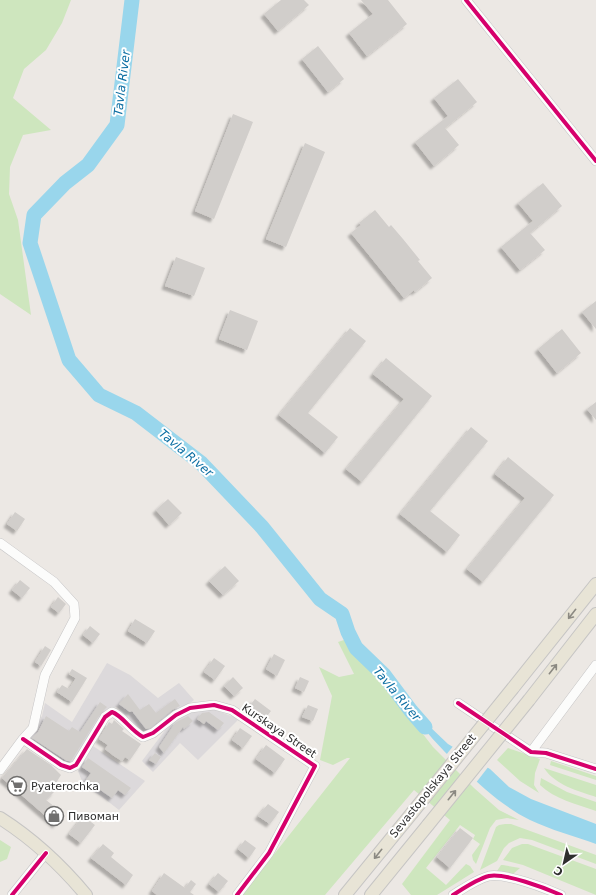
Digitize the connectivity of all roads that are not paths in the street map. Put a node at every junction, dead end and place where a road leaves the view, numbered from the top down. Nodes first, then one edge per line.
1 (466, 0) edge
2 (596, 161) edge
3 (0, 543) edge
4 (596, 584) edge
5 (596, 614) edge
6 (596, 665) edge
7 (458, 703) dead end
8 (23, 738) junction
9 (531, 752) junction
10 (596, 768) edge
11 (0, 770) edge
12 (0, 818) edge
13 (46, 853) junction
14 (12, 895) edge
15 (86, 895) edge
16 (237, 895) edge
17 (345, 895) edge
18 (371, 895) edge
19 (453, 895) edge
20 (561, 895) edge

1 - 2 street
3 - 8 street
4 -> 17 main road, Sevastopolskaya Street, bridge
18 -> 5 main road, Sevastopolskaya Street, bridge
6 - 9 street
7 - 9 street
8 - 11 street
8 - 16 street, Kurskaya Street
9 - 10 street
12 - 13 main road
13 - 14 street
13 - 15 main road
19 - 20 street

